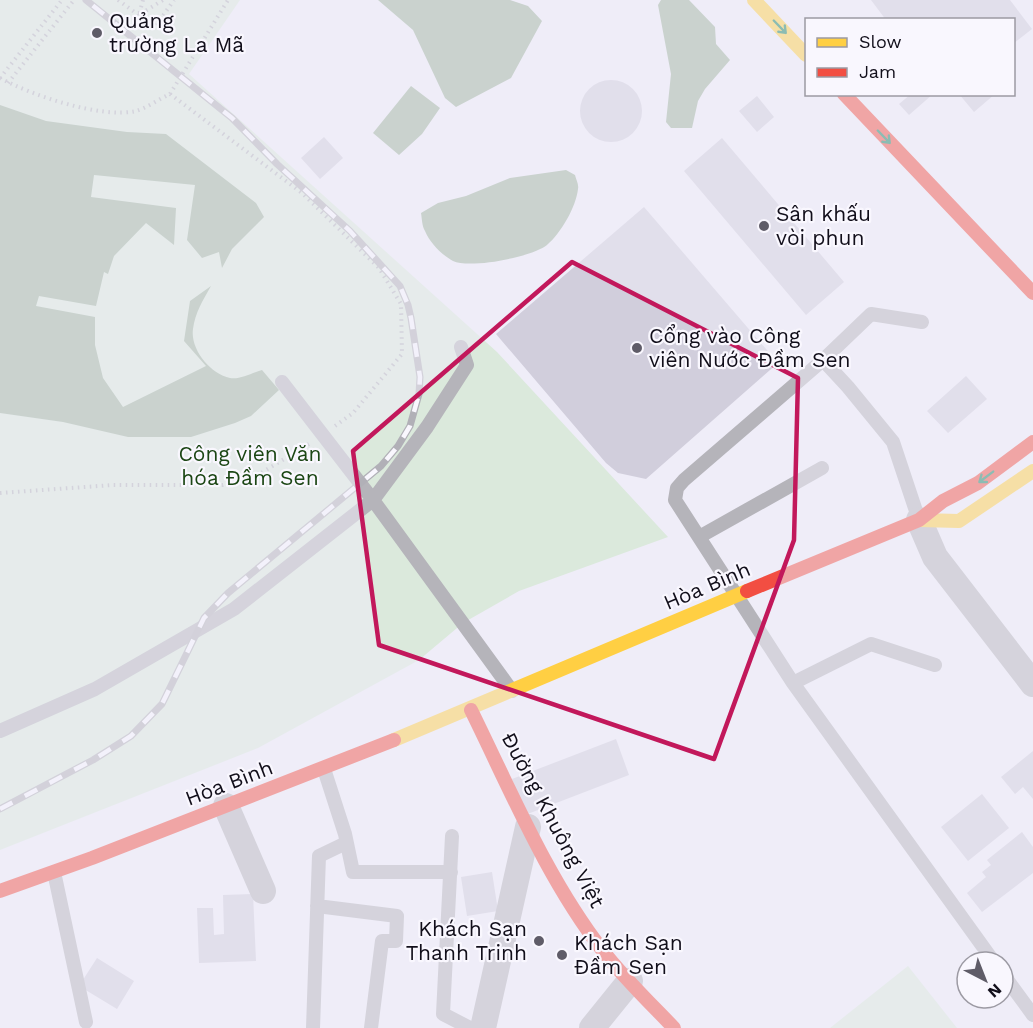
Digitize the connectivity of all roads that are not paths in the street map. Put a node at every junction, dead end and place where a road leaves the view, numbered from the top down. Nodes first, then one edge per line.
1 (754, 0) edge
2 (805, 53) edge
3 (846, 96) edge
4 (1033, 293) edge
5 (922, 322) dead end
6 (461, 347) dead end
7 (823, 360) junction
8 (282, 382) dead end
9 (1033, 442) edge
10 (822, 468) dead end
11 (1033, 471) edge
12 (373, 500) junction
13 (919, 520) junction
14 (699, 537) junction
15 (737, 596) junction
16 (935, 665) dead end
17 (793, 683) junction
18 (1033, 684) edge
19 (512, 691) junction
20 (471, 710) junction
21 (0, 731) edge
22 (324, 769) junction
23 (226, 806) junction
24 (528, 827) junction
25 (452, 836) dead end
26 (346, 843) junction
27 (54, 872) junction
28 (451, 872) junction
29 (0, 891) edge
30 (263, 891) dead end
31 (317, 906) junction
32 (985, 950) edge
33 (630, 981) junction
34 (1015, 990) edge
35 (1033, 1014) edge
36 (86, 1022) dead end
37 (665, 1025) edge
38 (313, 1028) edge
39 (371, 1028) edge
40 (470, 1028) edge
41 (483, 1028) edge
42 (592, 1028) edge

1 -> 2 main road
3 -> 4 main road
5 - 7 lane
6 - 12 lane
7 - 13 lane
7 - 14 lane
8 - 12 lane
9 -> 13 main road, Hòa Bình
10 - 14 lane
11 - 13 main road, Hòa Bình
12 - 19 lane
12 - 21 lane
13 - 15 main road, Hòa Bình
13 - 18 street
14 - 15 lane
15 - 17 lane
15 - 19 main road, Hòa Bình
16 - 17 lane
17 - 32 lane
19 - 20 main road, Hòa Bình
20 - 22 main road, Hòa Bình
20 - 24 main road, Đường Khuông Việt
22 - 23 main road, Hòa Bình
22 - 26 lane
23 - 27 main road, Hòa Bình
23 - 30 street
24 - 33 main road, Đường Khuông Việt
24 - 41 street
25 - 28 lane
26 - 28 lane
26 - 31 lane
27 - 29 main road, Hòa Bình
27 - 36 lane
28 - 40 lane
31 - 38 lane
31 - 39 lane
33 - 37 main road, Đường Khuông Việt
33 - 42 street
34 - 35 lane

